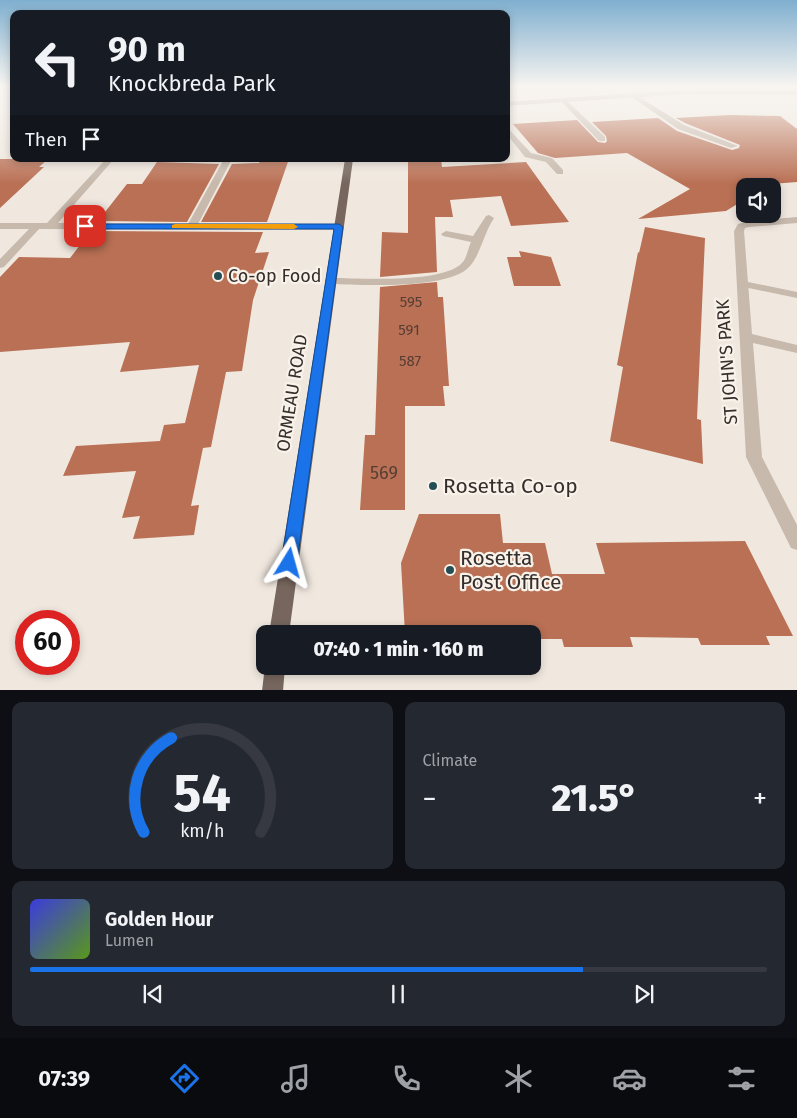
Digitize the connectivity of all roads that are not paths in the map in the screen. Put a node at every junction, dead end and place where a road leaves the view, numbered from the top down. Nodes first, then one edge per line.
1 (582, 119) edge
2 (670, 119) edge
3 (510, 133) edge
4 (602, 139) dead end
5 (734, 146) dead end
6 (107, 162) edge
7 (226, 162) edge
8 (349, 162) edge
9 (560, 172) dead end
10 (489, 218) dead end
11 (797, 220) edge
12 (0, 226) edge
13 (37, 226) junction
14 (50, 226) junction
15 (192, 226) junction
16 (339, 227) junction
17 (446, 234) dead end
18 (476, 240) junction
19 (0, 265) edge
20 (331, 281) junction
21 (742, 284) junction
22 (797, 295) edge
23 (746, 337) junction
24 (797, 348) edge
25 (797, 542) edge
26 (280, 625) edge
27 (274, 675) edge
28 (272, 690) edge

1 - 4 street
2 - 5 street
3 - 9 street
6 - 14 street
7 - 15 street
8 - 16 main road, ORMEAU ROAD
10 - 18 street
11 - 21 street, ST JOHN'S PARK
12 - 13 street
13 - 14 street
13 - 19 street
14 - 15 street
15 - 16 street
16 - 20 main road, ORMEAU ROAD
17 - 18 street
18 - 20 street
20 - 26 main road, ORMEAU ROAD
21 - 22 street
21 - 23 street, ST JOHN'S PARK
23 - 24 street
23 - 25 street, ST JOHN'S PARK
27 - 28 main road

